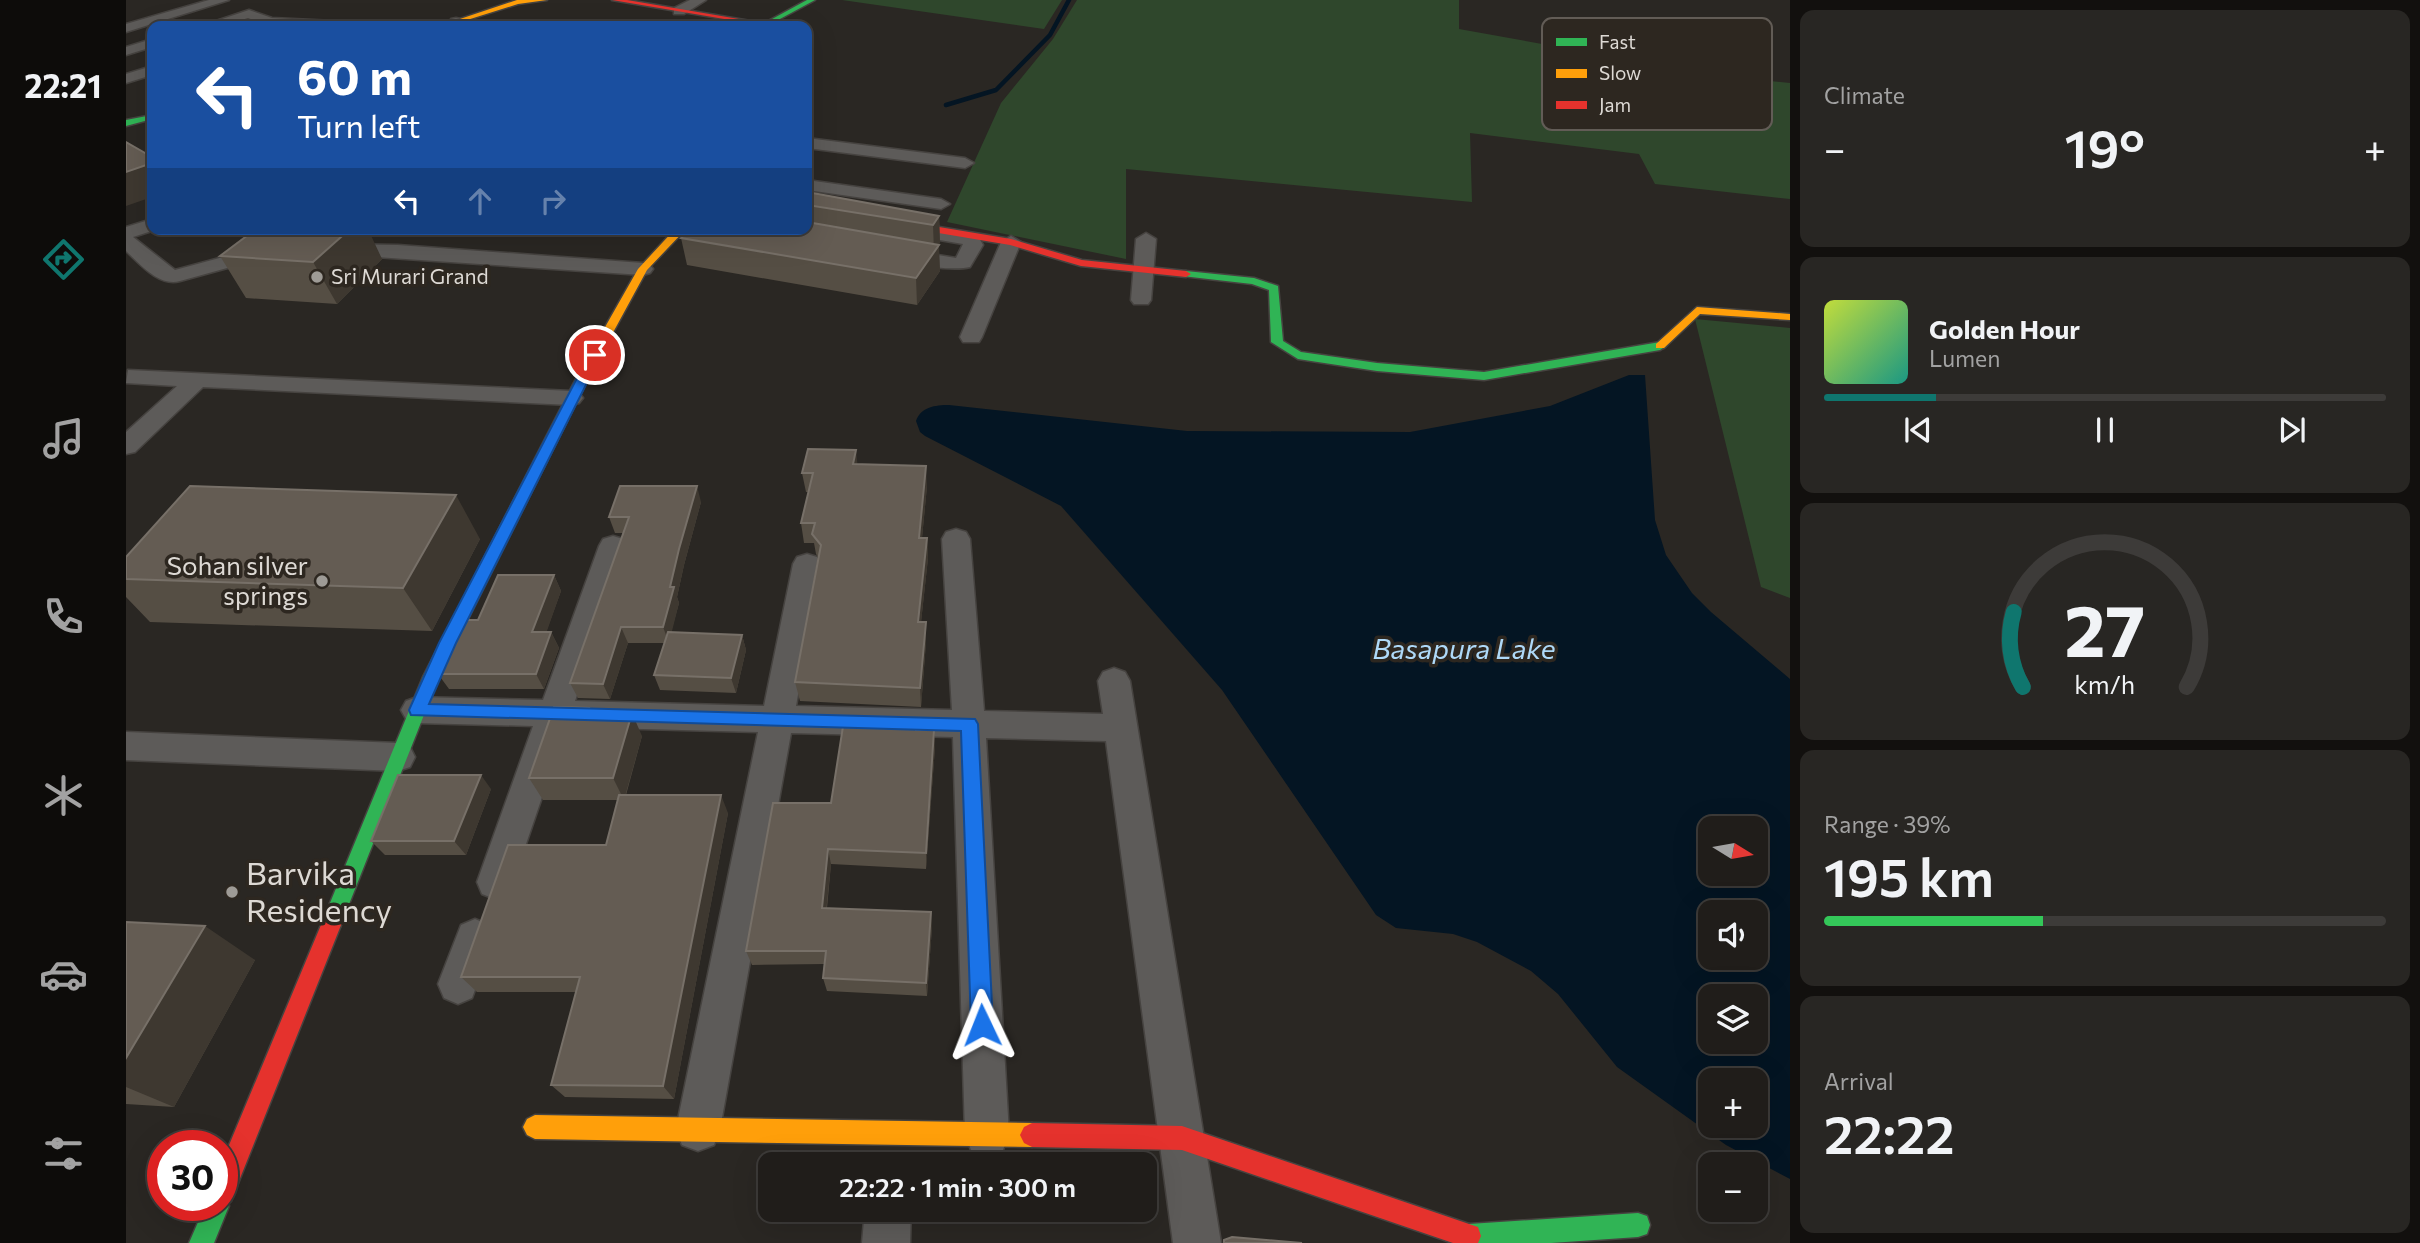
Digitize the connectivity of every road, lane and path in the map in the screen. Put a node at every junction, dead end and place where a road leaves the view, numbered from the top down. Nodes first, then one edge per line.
1 (223, 0) edge
2 (544, 0) edge
3 (615, 0) edge
4 (700, 0) edge
5 (812, 0) edge
6 (645, 2) edge
7 (679, 10) junction
8 (709, 15) junction
9 (153, 21) edge
10 (225, 21) edge
11 (267, 21) edge
12 (458, 21) edge
13 (698, 21) edge
14 (741, 21) edge
15 (771, 21) edge
16 (147, 23) edge
17 (126, 29) edge
18 (147, 45) edge
19 (126, 51) edge
20 (147, 72) edge
21 (126, 79) edge
22 (147, 119) edge
23 (126, 122) edge
24 (812, 144) edge
25 (965, 163) dead end
26 (812, 186) edge
27 (941, 204) dead end
28 (812, 211) edge
29 (812, 211) edge
30 (147, 227) edge
31 (126, 233) edge
32 (396, 235) edge
33 (675, 235) edge
34 (1146, 239) dead end
35 (126, 241) edge
36 (1011, 242) junction
37 (287, 249) edge
38 (315, 249) edge
39 (383, 251) junction
40 (886, 252) edge
41 (643, 269) junction
42 (1143, 270) junction
43 (1141, 300) dead end
44 (1790, 317) edge
45 (971, 337) dead end
46 (128, 377) dead end
47 (196, 381) junction
48 (571, 398) junction
49 (126, 446) edge
50 (956, 540) dead end
51 (613, 546) dead end
52 (807, 564) dead end
53 (1114, 681) dead end
54 (417, 710) junction
55 (555, 713) junction
56 (776, 718) junction
57 (969, 724) junction
58 (1121, 728) junction
59 (126, 746) edge
60 (398, 757) junction
61 (458, 984) edge
62 (535, 1127) dead end
63 (698, 1129) junction
64 (987, 1134) junction
65 (1182, 1138) junction
66 (893, 1148) edge
67 (238, 1152) edge
68 (211, 1221) edge
69 (887, 1222) edge
70 (1638, 1226) dead end
71 (1471, 1239) edge
72 (201, 1243) edge
73 (886, 1243) edge
74 (1197, 1243) edge

1 - 9 street
2 - 12 street
3 - 6 street
4 - 7 street
5 - 15 street
6 - 7 street
7 - 8 street
8 - 13 street
8 - 14 street
10 - 11 street
16 - 17 street
18 - 19 street
20 - 21 street
22 - 23 street
24 - 25 street
26 - 27 street
28 - 36 street
29 - 40 street
30 - 31 street
32 - 39 street
33 - 41 street
34 - 42 street
35 - 37 street
36 - 42 street
36 - 45 street
38 - 39 street
39 - 41 street
41 - 48 street
42 - 43 street
42 - 44 street
46 - 47 street
47 - 48 street
47 - 49 street
48 - 54 street
50 - 57 street
51 - 55 street
52 - 56 street
53 - 58 street
54 - 55 street
54 - 60 street
55 - 56 street
55 - 61 street
56 - 57 street
56 - 63 street
57 - 58 street
57 - 64 street
58 - 65 street
59 - 60 street
60 - 67 street
62 - 63 street
63 - 66 street
64 - 65 street
64 - 66 street
65 - 71 street
65 - 74 street
68 - 72 street
69 - 73 street
70 - 71 street

